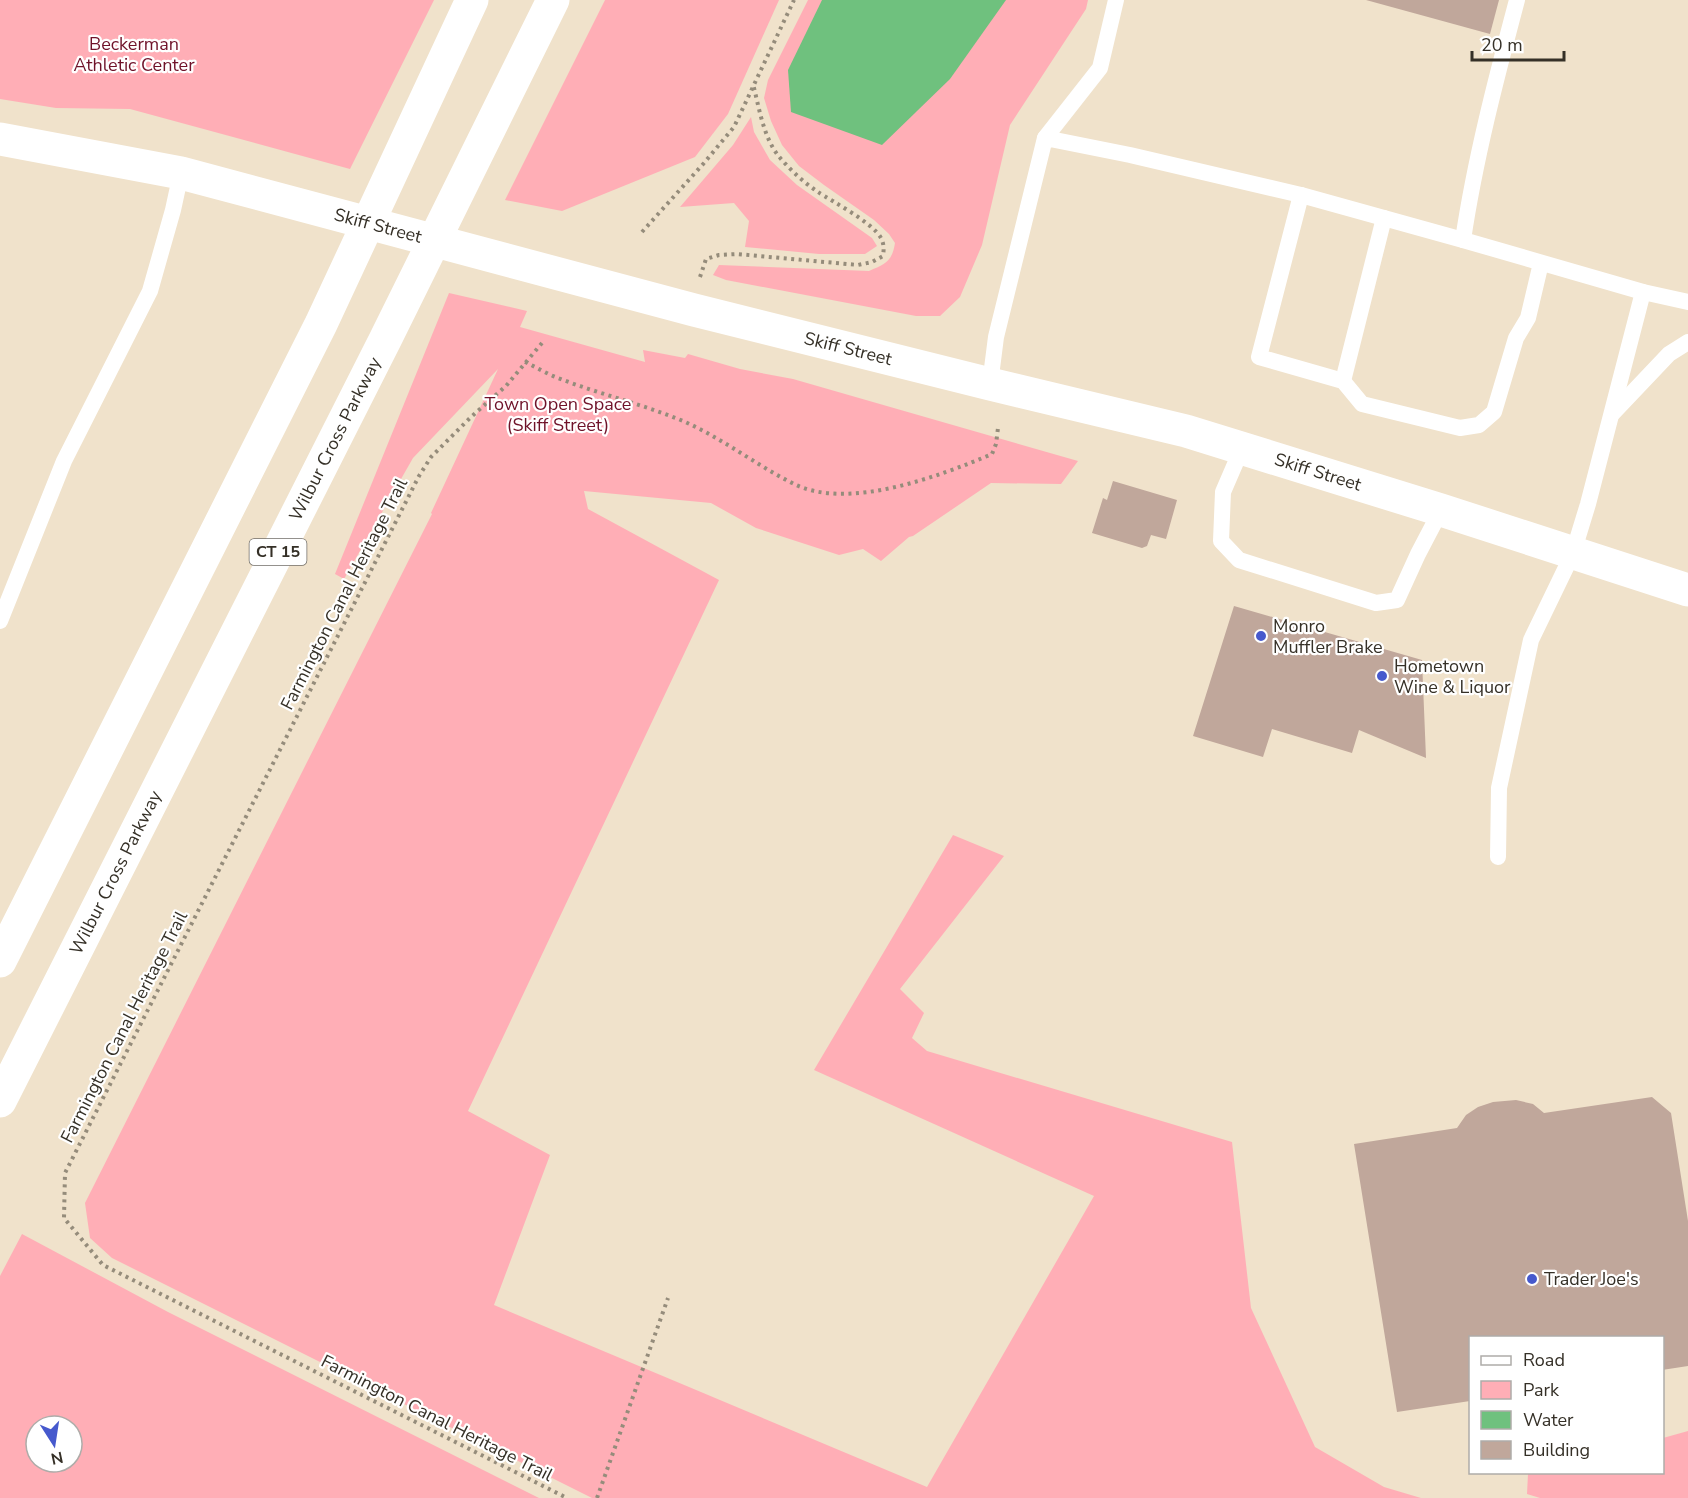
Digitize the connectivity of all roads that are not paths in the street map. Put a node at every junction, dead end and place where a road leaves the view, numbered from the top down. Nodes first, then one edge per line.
1 (472, 0) edge
2 (553, 0) edge
3 (1116, 0) edge
4 (1517, 0) edge
5 (1045, 138) junction
6 (0, 139) edge
7 (181, 172) junction
8 (1301, 195) junction
9 (1384, 219) junction
10 (1463, 240) junction
11 (1540, 263) junction
12 (1643, 292) junction
13 (1688, 302) edge
14 (1688, 342) edge
15 (1343, 381) junction
16 (990, 384) junction
17 (1610, 416) junction
18 (1242, 448) junction
19 (1441, 510) junction
20 (1573, 553) junction
21 (1688, 590) edge
22 (0, 621) edge
23 (1498, 857) dead end
24 (0, 961) edge
25 (0, 1101) edge

1 - 24 main road
2 - 25 main road, Wilbur Cross Parkway / CT 15
3 - 5 lane
4 - 10 lane
5 - 8 lane
5 - 16 lane
6 - 7 main road, Skiff Street
7 - 16 main road, Skiff Street
7 - 22 lane
8 - 9 lane
8 - 15 lane
9 - 10 lane
9 - 15 lane
10 - 11 lane
11 - 12 lane
11 - 15 lane
12 - 13 lane
12 - 17 lane
14 - 17 lane
16 - 18 main road, Skiff Street
17 - 20 lane
18 - 19 main road, Skiff Street
18 - 19 lane
19 - 20 main road, Skiff Street
20 - 21 main road, Skiff Street
20 - 23 lane

